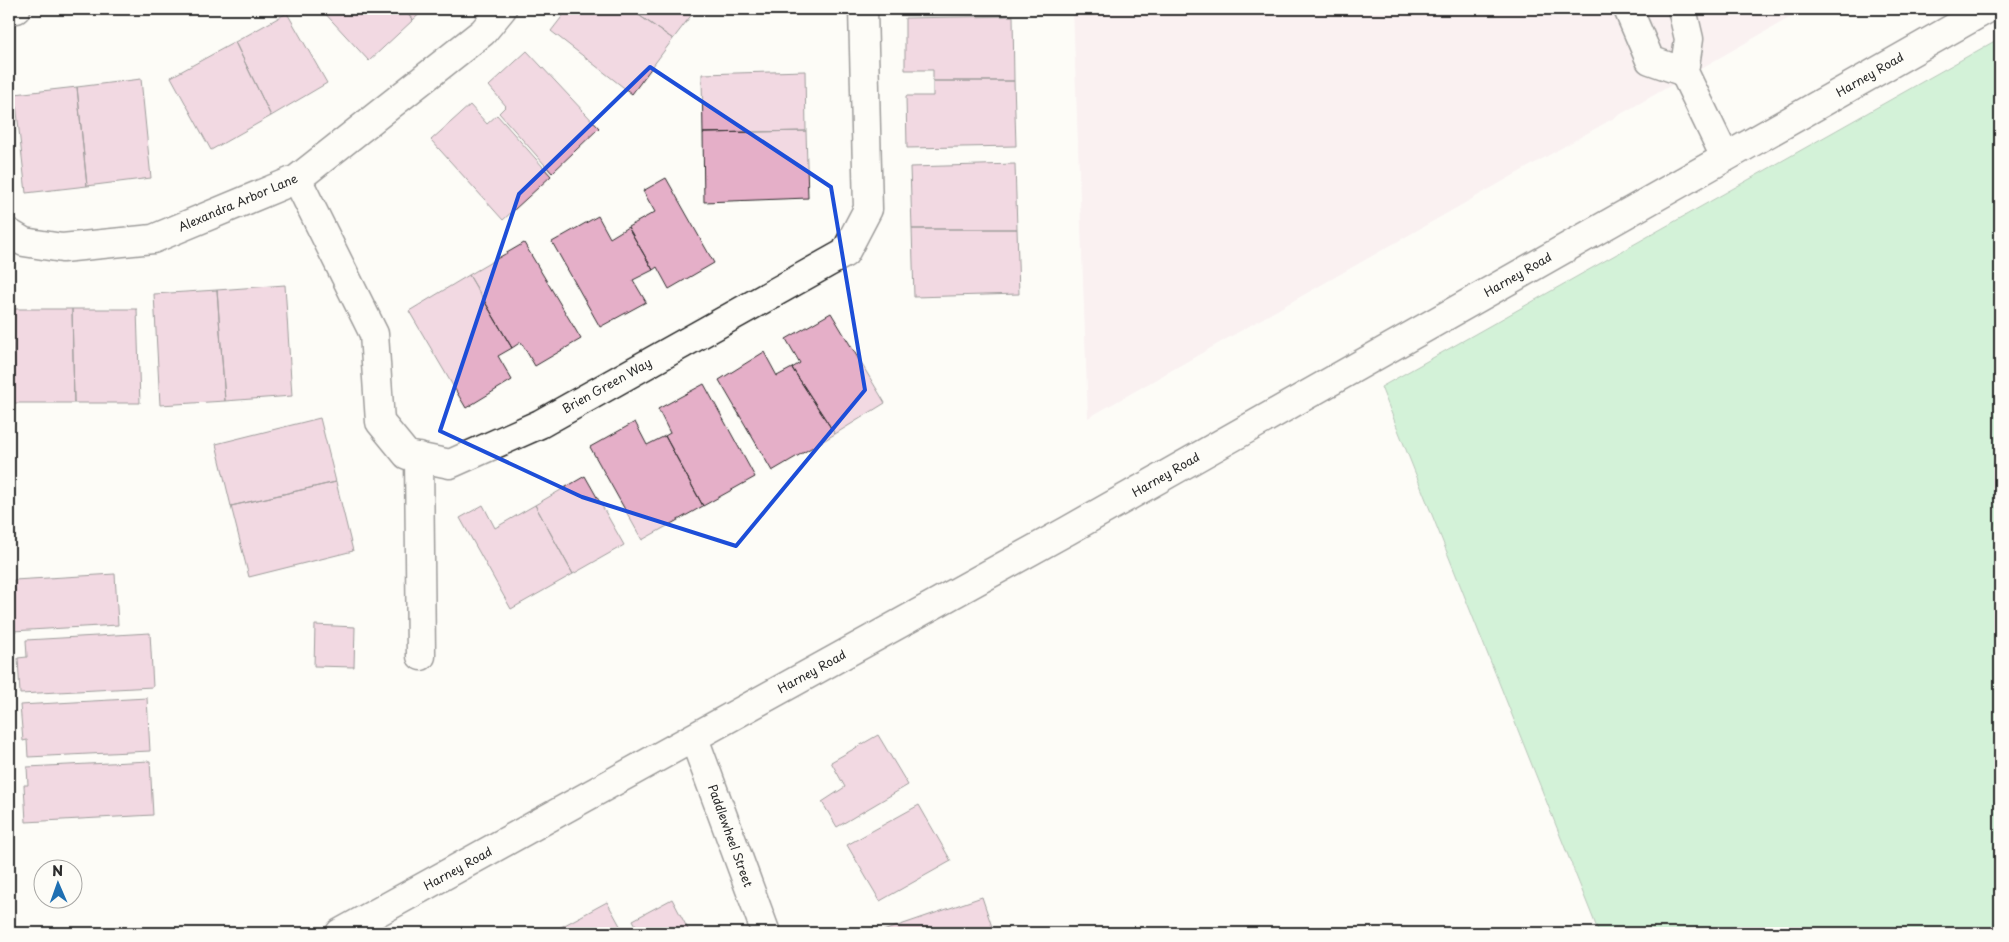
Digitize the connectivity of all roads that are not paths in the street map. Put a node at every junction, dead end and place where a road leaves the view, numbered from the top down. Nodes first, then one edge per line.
1 (9, 9) edge
2 (16, 9) edge
3 (502, 9) edge
4 (863, 9) edge
5 (1628, 9) edge
6 (1682, 9) edge
7 (1987, 9) edge
8 (1684, 72) junction
9 (1724, 158) junction
10 (297, 180) junction
11 (9, 233) edge
12 (419, 457) junction
13 (421, 656) dead end
14 (694, 738) junction
15 (340, 933) edge
16 (766, 933) edge

1 - 2 street
3 - 10 street, Alexandra Arbor Lane
4 - 12 street, Brien Green Way
5 - 8 street
6 - 8 street
7 - 9 street, Harney Road
8 - 9 street
9 - 14 street, Harney Road
10 - 11 street, Alexandra Arbor Lane
10 - 12 street, Brien Green Way
12 - 13 street
14 - 15 street, Harney Road
14 - 16 street, Paddlewheel Street

